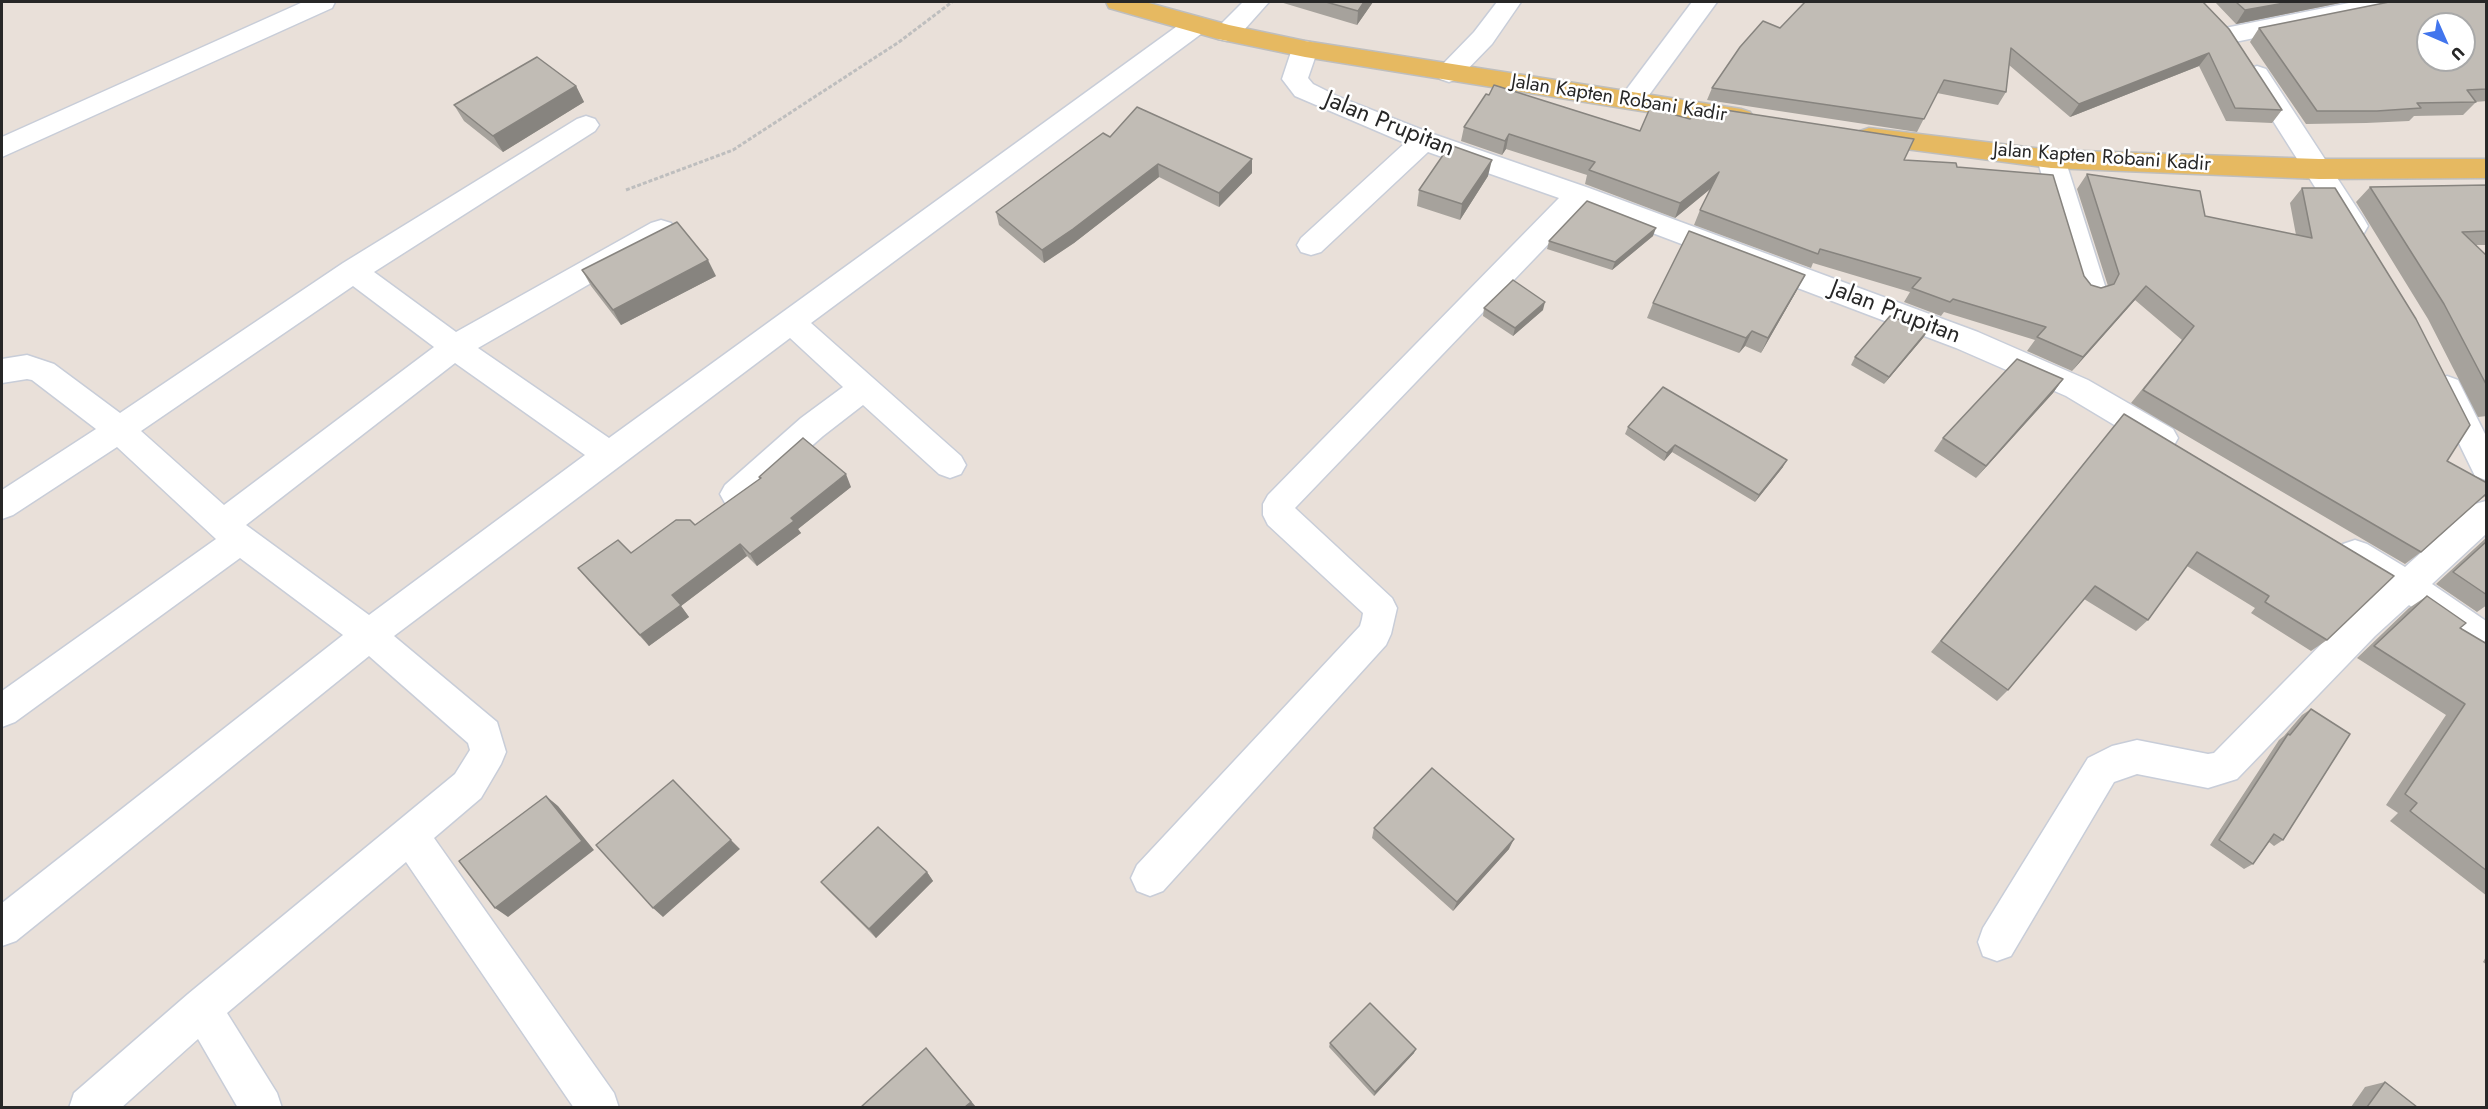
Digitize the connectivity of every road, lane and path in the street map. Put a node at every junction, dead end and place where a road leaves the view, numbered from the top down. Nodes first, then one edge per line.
1 (323, 2) edge
2 (952, 2) edge
3 (1118, 2) edge
4 (1257, 2) edge
5 (1509, 2) edge
6 (1705, 2) edge
7 (2390, 2) edge
8 (1196, 25) junction
9 (1227, 33) junction
10 (1305, 49) junction
11 (1449, 74) junction
12 (1632, 100) junction
13 (1767, 122) edge
14 (586, 125) dead end
15 (1846, 134) edge
16 (1424, 141) junction
17 (2, 148) edge
18 (2051, 159) junction
19 (2319, 169) junction
20 (2487, 169) edge
21 (626, 190) dead end
22 (1579, 195) junction
23 (662, 230) edge
24 (1311, 245) dead end
25 (2367, 249) edge
26 (353, 271) junction
27 (2091, 288) edge
28 (791, 322) junction
29 (455, 347) junction
30 (2437, 368) edge
31 (2, 371) edge
32 (864, 388) junction
33 (119, 430) junction
34 (2187, 453) edge
35 (609, 455) junction
36 (950, 465) dead end
37 (2487, 467) edge
38 (736, 494) edge
39 (2, 506) edge
40 (2487, 514) edge
41 (231, 532) junction
42 (2327, 537) edge
43 (2407, 585) junction
44 (369, 635) junction
45 (2487, 640) edge
46 (2, 711) edge
47 (410, 836) junction
48 (1150, 878) dead end
49 (2, 927) edge
50 (1997, 942) dead end
51 (202, 1008) junction
52 (89, 1107) edge
53 (262, 1107) edge
54 (599, 1107) edge

1 - 17 street
2 - 21 path
3 - 8 main road, Jalan Kapten Robani Kadir
4 - 9 street
5 - 11 street
6 - 12 street
7 - 19 street
8 - 9 main road, Jalan Kapten Robani Kadir
8 - 28 street
9 - 10 main road, Jalan Kapten Robani Kadir
10 - 11 main road, Jalan Kapten Robani Kadir
10 - 16 street, Jalan Prupitan
11 - 12 main road, Jalan Kapten Robani Kadir
12 - 13 main road, Jalan Kapten Robani Kadir
14 - 26 street
15 - 18 main road, Jalan Kapten Robani Kadir
16 - 22 street, Jalan Prupitan
16 - 24 street
18 - 19 main road, Jalan Kapten Robani Kadir
18 - 27 street
19 - 20 main road, Jalan Kapten Robani Kadir
19 - 25 street
22 - 34 street, Jalan Prupitan
22 - 48 street
23 - 29 street
26 - 29 street
26 - 33 street
28 - 32 street
28 - 35 street
29 - 35 street
29 - 41 street
30 - 37 street
31 - 33 street
32 - 36 street
32 - 38 street
33 - 39 street
33 - 41 street
35 - 44 street
40 - 43 street
41 - 44 street
41 - 46 street
42 - 43 street
43 - 45 street
43 - 50 street
44 - 47 street
44 - 49 street
47 - 51 street
47 - 54 street
51 - 52 street
51 - 53 street

